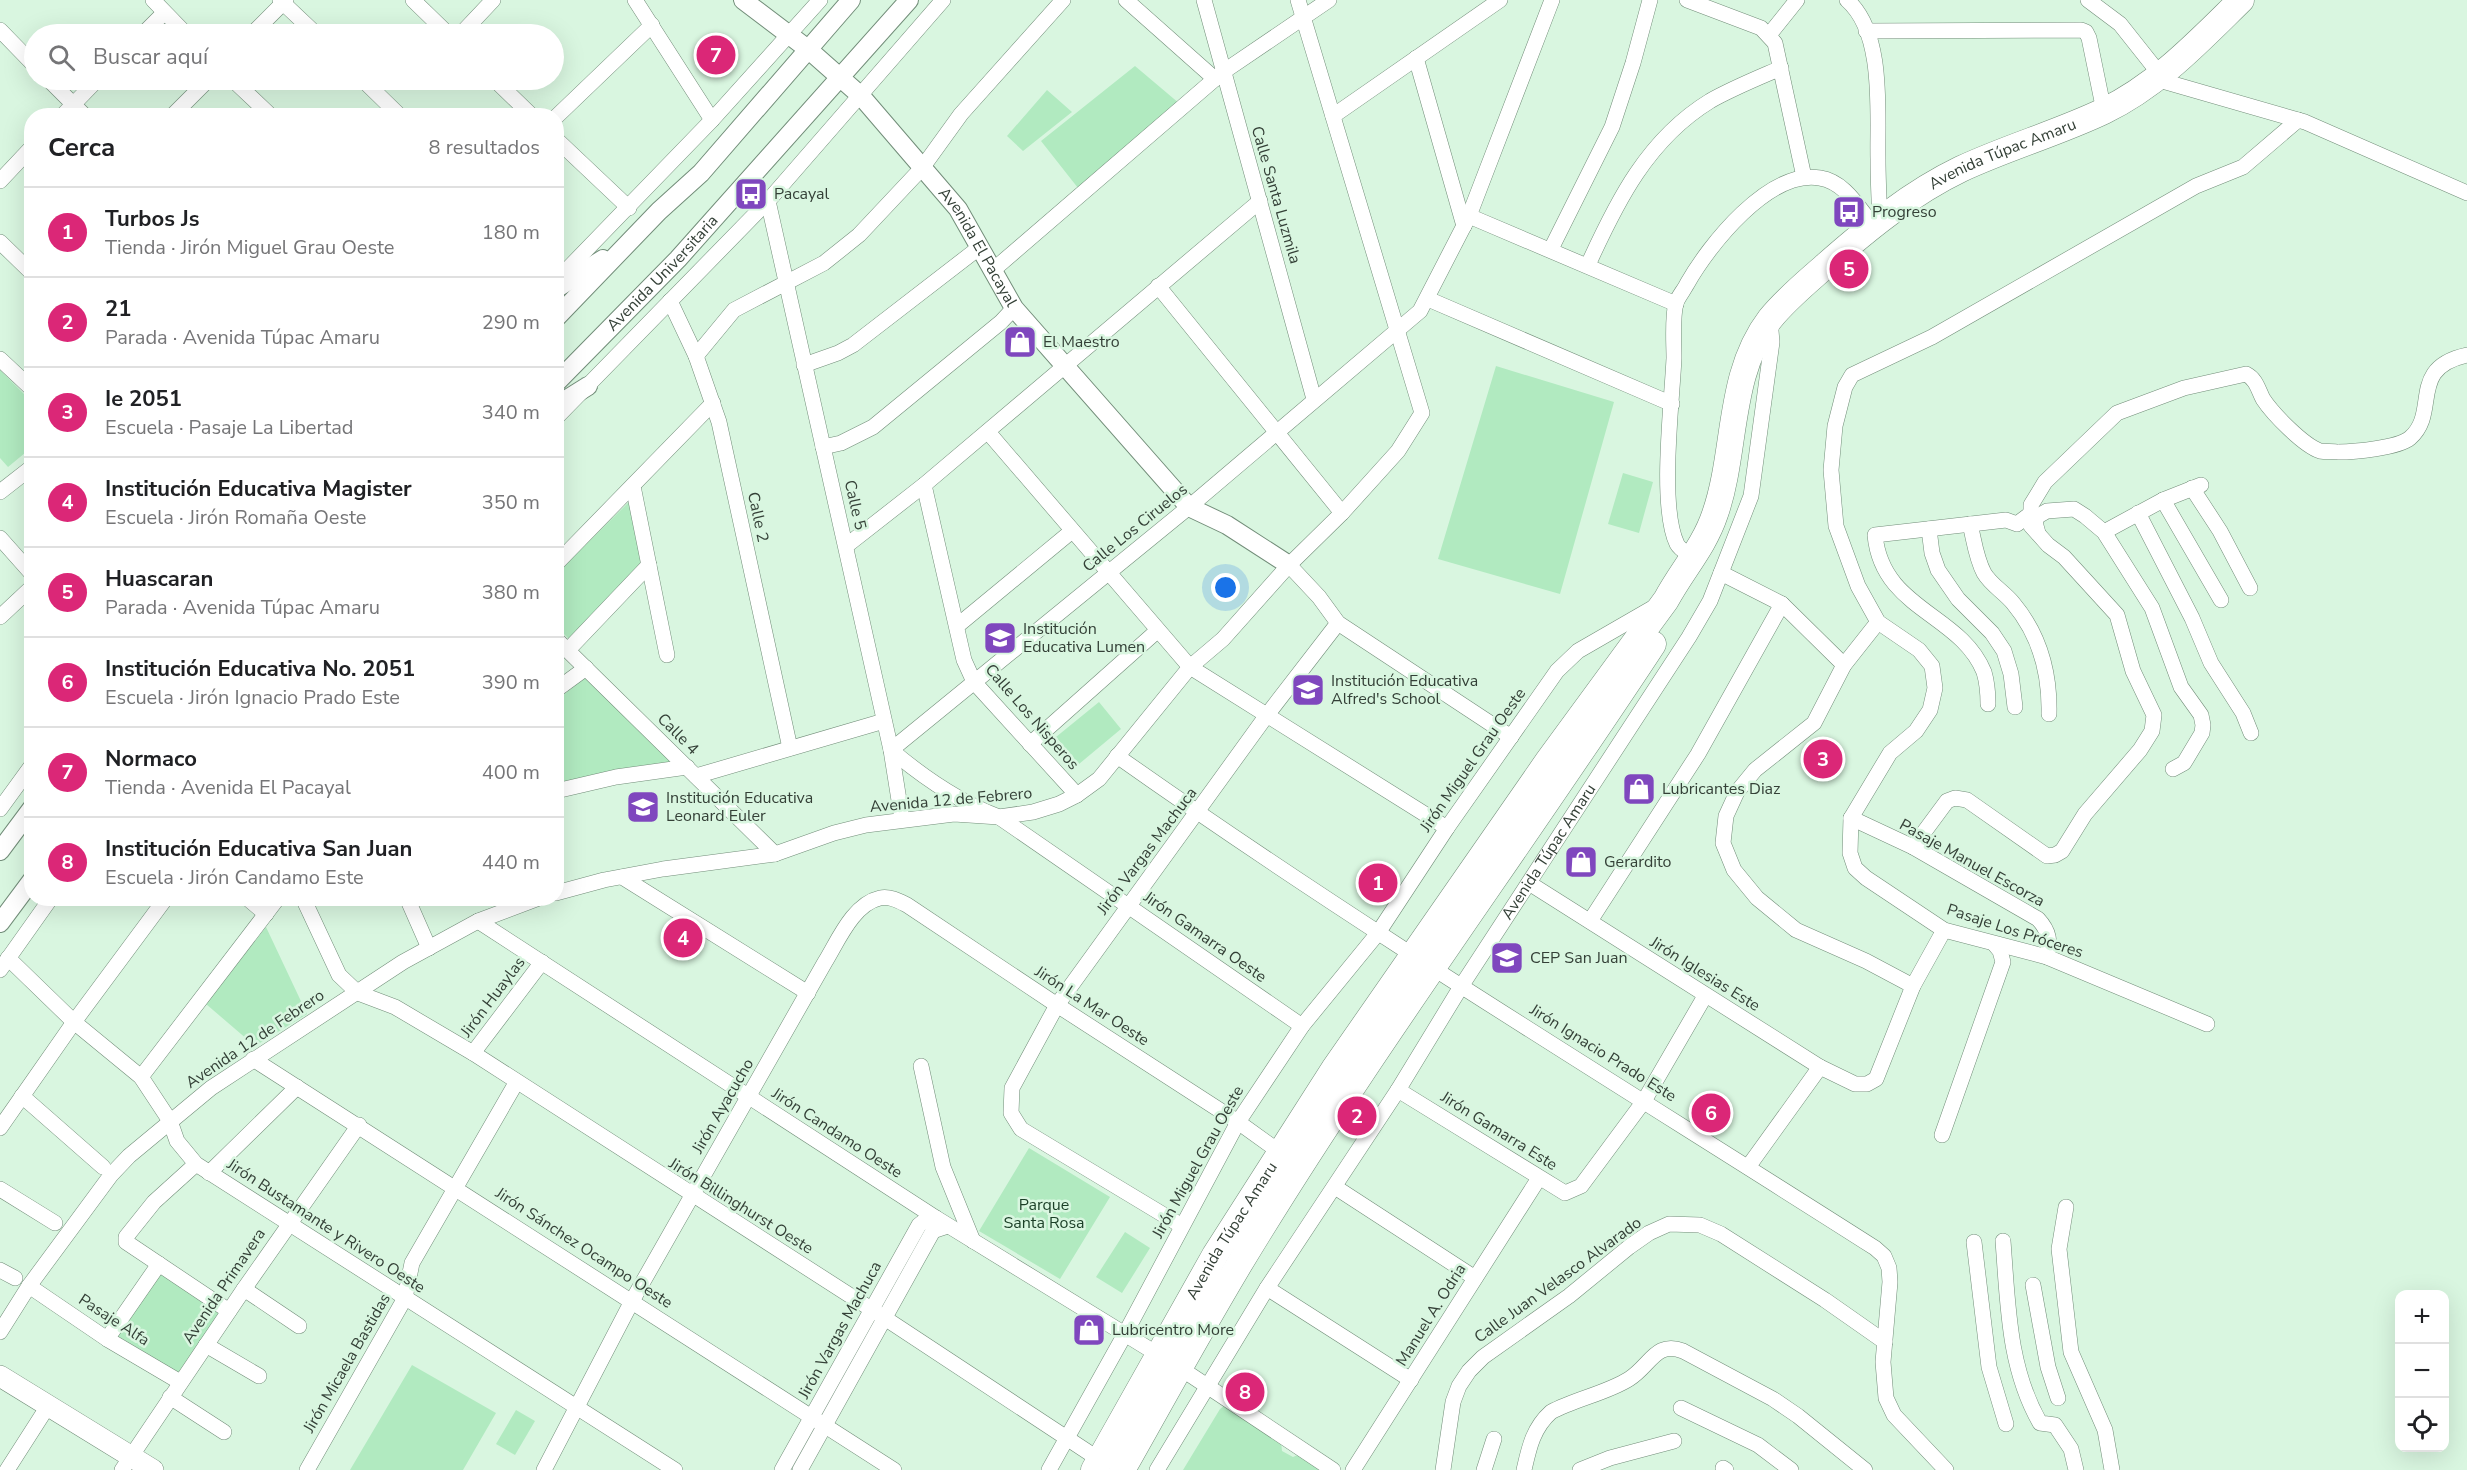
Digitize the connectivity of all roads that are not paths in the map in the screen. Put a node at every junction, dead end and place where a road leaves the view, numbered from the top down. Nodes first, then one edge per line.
1 (153, 0) edge
2 (412, 0) edge
3 (493, 0) edge
4 (635, 0) edge
5 (743, 0) edge
6 (820, 0) edge
7 (851, 0) edge
8 (909, 0) edge
9 (943, 0) edge
10 (1063, 0) edge
11 (1126, 0) edge
12 (1204, 0) edge
13 (1298, 0) edge
14 (1329, 0) edge
15 (1500, 0) edge
16 (1552, 0) edge
17 (1650, 0) edge
18 (1687, 0) edge
19 (1797, 0) edge
20 (1846, 0) edge
21 (2088, 0) edge
22 (2241, 0) edge
23 (283, 1) edge
24 (1857, 7) edge
25 (164, 13) junction
26 (1303, 17) junction
27 (153, 24) edge
28 (176, 24) edge
29 (261, 24) edge
30 (306, 24) edge
31 (437, 24) edge
32 (470, 24) edge
33 (652, 25) junction
34 (0, 30) edge
35 (1866, 31) junction
36 (790, 35) junction
37 (1769, 35) junction
38 (809, 50) junction
39 (24, 55) edge
40 (1416, 58) junction
41 (1781, 68) junction
42 (1219, 75) junction
43 (2160, 75) junction
44 (840, 78) junction
45 (59, 90) edge
46 (87, 90) edge
47 (198, 90) edge
48 (244, 90) edge
49 (373, 90) edge
50 (505, 90) edge
51 (861, 96) junction
52 (73, 104) junction
53 (69, 108) edge
54 (77, 108) edge
55 (180, 108) edge
56 (263, 108) edge
57 (392, 108) edge
58 (524, 108) edge
59 (564, 109) edge
60 (2103, 111) junction
61 (1333, 116) junction
62 (712, 120) junction
63 (2298, 120) junction
64 (564, 147) edge
65 (24, 156) edge
66 (922, 168) junction
67 (1804, 177) junction
68 (0, 181) edge
69 (2467, 193) edge
70 (768, 201) junction
71 (1260, 201) junction
72 (629, 208) junction
73 (1467, 221) junction
74 (1876, 222) junction
75 (0, 242) edge
76 (630, 242) junction
77 (980, 247) junction
78 (1551, 249) junction
79 (24, 262) edge
80 (1588, 265) junction
81 (992, 271) junction
82 (564, 272) edge
83 (564, 275) edge
84 (786, 283) junction
85 (1158, 286) junction
86 (1428, 299) junction
87 (670, 301) junction
88 (1676, 304) junction
89 (1014, 308) junction
90 (564, 310) edge
91 (1770, 319) junction
92 (1397, 330) junction
93 (2467, 355) edge
94 (696, 356) junction
95 (0, 359) edge
96 (804, 364) junction
97 (1065, 368) junction
98 (564, 375) edge
99 (24, 382) edge
100 (588, 386) junction
101 (1314, 399) junction
102 (564, 401) edge
103 (713, 403) junction
104 (1671, 404) junction
105 (564, 410) edge
106 (988, 432) junction
107 (1278, 433) junction
108 (823, 447) junction
109 (24, 473) edge
110 (924, 485) junction
111 (633, 486) junction
112 (0, 492) edge
113 (2163, 500) junction
114 (1189, 507) junction
115 (1342, 513) junction
116 (2138, 513) junction
117 (2029, 515) junction
118 (1970, 524) junction
119 (1929, 529) junction
120 (1071, 531) junction
121 (2103, 532) junction
122 (2039, 536) junction
123 (0, 538) edge
124 (846, 546) junction
125 (564, 556) edge
126 (1694, 558) junction
127 (24, 565) edge
128 (649, 565) junction
129 (1289, 565) junction
130 (1108, 573) junction
131 (1721, 573) junction
132 (2250, 588) dead end
133 (24, 594) edge
134 (1666, 600) junction
135 (2221, 600) dead end
136 (1782, 604) junction
137 (0, 617) edge
138 (1878, 622) junction
139 (1338, 623) junction
140 (957, 626) junction
141 (1157, 631) junction
142 (564, 646) edge
143 (568, 650) junction
144 (667, 654) dead end
145 (1844, 665) junction
146 (1190, 667) junction
147 (585, 668) junction
148 (974, 682) junction
149 (564, 684) edge
150 (1988, 704) dead end
151 (2015, 707) dead end
152 (2049, 714) dead end
153 (1268, 715) junction
154 (884, 721) junction
155 (2251, 734) dead end
156 (1511, 737) junction
157 (1030, 744) junction
158 (790, 748) junction
159 (891, 750) junction
160 (1118, 756) junction
161 (2173, 769) dead end
162 (691, 772) junction
163 (24, 776) edge
164 (564, 789) edge
165 (1077, 795) junction
166 (0, 809) edge
167 (1198, 813) junction
168 (999, 817) junction
169 (1851, 818) junction
170 (24, 819) edge
171 (902, 819) junction
172 (1447, 828) junction
173 (1913, 847) junction
174 (0, 851) edge
175 (775, 854) junction
176 (622, 877) junction
177 (1529, 883) junction
178 (24, 891) edge
179 (564, 891) edge
180 (880, 898) joint
181 (45, 906) edge
182 (160, 906) edge
183 (257, 906) edge
184 (272, 906) edge
185 (307, 906) edge
186 (411, 906) edge
187 (503, 906) edge
188 (1128, 906) junction
189 (267, 914) junction
190 (478, 921) junction
191 (1590, 921) junction
192 (0, 923) edge
193 (1944, 930) junction
194 (1378, 933) junction
195 (1995, 945) junction
196 (429, 948) junction
197 (2047, 957) junction
198 (1424, 961) junction
199 (542, 963) junction
200 (4, 964) edge
201 (1462, 985) junction
202 (1913, 986) junction
203 (358, 993) junction
204 (808, 993) junction
205 (1705, 996) junction
206 (1057, 1005) junction
207 (74, 1022) junction
208 (2207, 1024) dead end
209 (1302, 1026) junction
210 (473, 1053) junction
211 (253, 1059) junction
212 (921, 1066) dead end
213 (1820, 1066) junction
214 (141, 1077) junction
215 (516, 1083) junction
216 (297, 1087) junction
217 (1398, 1090) junction
218 (22, 1096) junction
219 (749, 1097) junction
220 (1644, 1101) junction
221 (170, 1121) junction
222 (1239, 1122) junction
223 (358, 1125) junction
224 (0, 1128) edge
225 (1942, 1135) dead end
226 (1281, 1153) junction
227 (103, 1167) dead end
228 (1748, 1167) junction
229 (203, 1168) junction
230 (1539, 1178) junction
231 (454, 1187) junction
232 (1335, 1187) junction
233 (0, 1189) edge
234 (692, 1196) junction
235 (2066, 1207) dead end
236 (942, 1222) junction
237 (55, 1223) dead end
238 (288, 1224) junction
239 (1182, 1226) junction
240 (973, 1241) junction
241 (2003, 1241) dead end
242 (1974, 1242) dead end
243 (159, 1264) junction
244 (0, 1270) edge
245 (15, 1278) dead end
246 (1475, 1278) junction
247 (2033, 1285) dead end
248 (29, 1286) junction
249 (1268, 1288) junction
250 (244, 1289) junction
251 (405, 1298) junction
252 (632, 1301) junction
253 (871, 1310) junction
254 (229, 1311) junction
255 (884, 1320) junction
256 (299, 1326) dead end
257 (0, 1332) edge
258 (1125, 1334) junction
259 (107, 1339) junction
260 (1885, 1342) junction
261 (206, 1345) junction
262 (1158, 1355) junction
263 (1180, 1368) junction
264 (0, 1376) edge
265 (259, 1376) dead end
266 (1411, 1380) junction
267 (180, 1382) junction
268 (1208, 1387) junction
269 (0, 1392) edge
270 (170, 1397) junction
271 (2058, 1398) dead end
272 (578, 1408) junction
273 (1681, 1408) dead end
274 (45, 1412) junction
275 (812, 1417) junction
276 (2006, 1424) dead end
277 (825, 1426) junction
278 (224, 1432) dead end
279 (1067, 1439) junction
280 (1494, 1439) dead end
281 (1674, 1441) dead end
282 (126, 1466) edge
283 (1105, 1467) edge
284 (7, 1470) edge
285 (153, 1470) edge
286 (307, 1470) edge
287 (544, 1470) edge
288 (675, 1470) edge
289 (782, 1470) edge
290 (800, 1470) edge
291 (894, 1470) edge
292 (1049, 1470) edge
293 (1157, 1470) edge
294 (1333, 1470) edge
295 (1353, 1470) edge
296 (1443, 1470) edge
297 (1484, 1470) edge
298 (1524, 1470) edge
299 (1580, 1470) edge
300 (1791, 1470) edge
301 (1865, 1470) edge
302 (1946, 1470) edge
303 (2076, 1470) edge
304 (2112, 1470) edge

1 - 25 street
2 - 31 street
3 - 32 street
4 - 33 street
5 - 36 street, Avenida El Pacayal
6 - 36 street
7 - 38 street
8 - 44 street, Avenida Universitaria
9 - 51 street
10 - 66 street
11 - 42 street
12 - 42 street, Calle Santa Luzmila
13 - 26 street, Avenida 12 de Febrero
14 - 26 street
15 - 40 street
16 - 73 street, Calle Los Ciruelos
17 - 78 street
18 - 37 street
19 - 37 street
20 - 24 street
21 - 43 street
22 - 43 highway, Avenida Túpac Amaru
23 - 29 street
23 - 30 street
24 - 35 street
25 - 27 street
25 - 28 street
26 - 42 street
26 - 61 street, Avenida 12 de Febrero
33 - 59 street
33 - 62 street
34 - 39 street
35 - 60 street
35 - 74 street
36 - 38 street, Avenida El Pacayal
36 - 62 street
37 - 41 street
38 - 44 street, Avenida El Pacayal
38 - 76 street
40 - 61 street
40 - 73 street
41 - 67 street
41 - 80 street
42 - 71 street, Calle Santa Luzmila
42 - 81 street
43 - 60 highway, Avenida Túpac Amaru
43 - 63 street
44 - 51 street, Avenida El Pacayal
44 - 98 street, Avenida Universitaria
45 - 52 street
46 - 52 street
47 - 55 street
48 - 56 street
49 - 57 street
50 - 58 street
51 - 66 street, Avenida El Pacayal
51 - 70 street
52 - 53 street
52 - 54 street
60 - 74 highway, Avenida Túpac Amaru
61 - 92 street, Avenida 12 de Febrero
62 - 72 street
63 - 69 street
63 - 138 street
64 - 72 street
65 - 68 street
66 - 77 street, Avenida El Pacayal
66 - 84 street
67 - 74 street
67 - 88 street
70 - 84 street, Calle 5
70 - 87 street
71 - 85 street
71 - 101 street, Calle Santa Luzmila
72 - 82 street
73 - 78 street
73 - 86 street, Calle Los Ciruelos
74 - 91 highway, Avenida Túpac Amaru
75 - 79 street
76 - 83 street
76 - 90 street
77 - 81 street, Avenida El Pacayal
77 - 96 street
78 - 80 street
80 - 88 street
81 - 89 street, Avenida El Pacayal
84 - 94 street
84 - 96 street, Calle 5
85 - 97 street
85 - 107 street
86 - 92 street, Calle Los Ciruelos
86 - 104 street
87 - 94 street, Calle 2
87 - 100 street
88 - 104 street
89 - 97 street, Avenida El Pacayal
89 - 108 street
91 - 126 highway, Avenida Túpac Amaru
91 - 131 street, Avenida Túpac Amaru
92 - 101 street, Calle Los Ciruelos
92 - 115 street, Avenida 12 de Febrero
93 - 117 street
94 - 103 street, Calle 2
95 - 99 street
96 - 108 street, Calle 5
97 - 106 street
97 - 114 street, Avenida El Pacayal
100 - 102 street
100 - 105 street
101 - 107 street, Calle Los Ciruelos
103 - 111 street
103 - 158 street, Calle 2
104 - 126 street
106 - 110 street
106 - 120 street
107 - 114 street, Calle Los Ciruelos
107 - 115 street
108 - 124 street, Calle 5
109 - 112 street
110 - 124 street
110 - 140 street, Calle Los Nisperos
111 - 125 street
111 - 128 street
113 - 116 street
113 - 132 street
113 - 135 street
114 - 129 street, Avenida El Pacayal
114 - 130 street, Calle Los Ciruelos
115 - 129 street, Avenida 12 de Febrero
116 - 121 street
116 - 155 street
117 - 118 street
117 - 122 street
118 - 119 street
118 - 152 street
119 - 150 street
119 - 151 street
120 - 130 street
120 - 140 street
121 - 122 street
121 - 161 street
122 - 173 street
123 - 127 street
124 - 154 street, Calle 5
126 - 134 highway, Avenida Túpac Amaru
126 - 198 highway, Avenida Túpac Amaru
128 - 143 street
128 - 144 street
129 - 139 street
129 - 146 street, Avenida 12 de Febrero
130 - 141 street
130 - 148 street, Calle Los Ciruelos
131 - 136 street
131 - 177 street, Avenida Túpac Amaru
133 - 137 street
134 - 156 street, Jirón Miguel Grau Oeste
134 - 198 highway, Avenida Túpac Amaru
136 - 145 street
136 - 191 street
138 - 145 street
138 - 169 street
139 - 153 street, Jirón Vargas Machuca
139 - 156 street
140 - 148 street, Calle Los Nisperos
141 - 146 street
141 - 157 street
142 - 143 street, Calle 4
143 - 147 street, Calle 4
145 - 202 street
146 - 153 street
146 - 160 street, Avenida 12 de Febrero
147 - 149 street
147 - 162 street, Calle 4
148 - 157 street, Calle Los Nisperos
148 - 159 street, Calle Los Ciruelos
153 - 167 street, Jirón Vargas Machuca
153 - 172 street
154 - 158 street
154 - 159 street, Calle 5
156 - 172 street, Jirón Miguel Grau Oeste
157 - 165 street, Calle Los Nisperos
158 - 162 street
159 - 168 street, Jirón Gamarra Oeste
159 - 171 street, Calle 5
160 - 165 street, Avenida 12 de Febrero
160 - 167 street, Jirón Ignacio Prado Este
162 - 164 street
162 - 175 street, Calle 4
163 - 166 street
165 - 168 street, Avenida 12 de Febrero
167 - 188 street, Jirón Vargas Machuca
167 - 194 street, Jirón Ignacio Prado Este
168 - 171 street, Avenida 12 de Febrero
168 - 188 street, Jirón Gamarra Oeste
169 - 173 street, Pasaje Manuel Escorza
169 - 193 street, Pasaje Los Próceres
170 - 174 street
171 - 175 street, Avenida 12 de Febrero
172 - 194 street, Jirón Miguel Grau Oeste
173 - 197 street, Pasaje Manuel Escorza
175 - 176 street, Avenida 12 de Febrero
176 - 179 street, Avenida 12 de Febrero
176 - 204 street
177 - 191 street, Jirón Iglesias Este
177 - 201 street, Avenida Túpac Amaru
178 - 192 street
180 - 204 street, Jirón Ayacucho
180 - 206 street, Jirón La Mar Oeste
181 - 200 street
182 - 207 street
183 - 189 street
184 - 189 street
185 - 203 street
186 - 196 street
187 - 190 street, Avenida 12 de Febrero
188 - 206 street, Jirón Vargas Machuca
188 - 209 street, Jirón Gamarra Oeste
189 - 214 street
190 - 196 street, Avenida 12 de Febrero
190 - 199 street, Jirón Candamo Oeste
191 - 205 street, Jirón Iglesias Este
193 - 195 street, Pasaje Los Próceres
193 - 202 street
194 - 198 street, Jirón Ignacio Prado Este
194 - 209 street, Jirón Miguel Grau Oeste
195 - 197 street, Pasaje Los Próceres
195 - 225 street
196 - 203 street, Avenida 12 de Febrero
197 - 208 street, Pasaje Los Próceres
198 - 201 street, Jirón Ignacio Prado Este
198 - 226 highway, Avenida Túpac Amaru
198 - 263 highway, Avenida Túpac Amaru
199 - 210 street, Jirón Huaylas
199 - 219 street, Jirón Candamo Oeste
200 - 207 street, Jirón Bustamante y Rivero Oeste
201 - 217 street, Avenida Túpac Amaru
201 - 220 street, Jirón Ignacio Prado Este
202 - 213 street, Jirón Iglesias Este
203 - 210 street, Jirón Billinghurst Oeste
203 - 211 street, Avenida 12 de Febrero
204 - 219 street, Jirón Ayacucho
205 - 213 street, Jirón Iglesias Este
205 - 220 street
206 - 222 street, Jirón La Mar Oeste
206 - 239 street, Jirón Vargas Machuca
207 - 214 street, Jirón Bustamante y Rivero Oeste
207 - 218 street
209 - 222 street, Jirón Miguel Grau Oeste
210 - 215 street, Jirón Billinghurst Oeste
211 - 216 street, Jirón Sánchez Ocampo Oeste
211 - 221 street, Avenida 12 de Febrero
212 - 240 street
213 - 228 street
214 - 221 street, Jirón Bustamante y Rivero Oeste
215 - 231 street, Jirón Micaela Bastidas
215 - 234 street, Jirón Billinghurst Oeste
216 - 223 street, Jirón Sánchez Ocampo Oeste
216 - 229 street
217 - 230 street, Jirón Gamarra Este
217 - 232 street, Avenida Túpac Amaru
218 - 224 street
218 - 227 street
219 - 234 street, Jirón Ayacucho
219 - 236 street, Jirón Candamo Oeste
220 - 228 street, Jirón Ignacio Prado Este
220 - 230 street, Jirón Gamarra Este
221 - 229 street, Jirón Bustamante y Rivero Oeste
221 - 248 street, Avenida 12 de Febrero
222 - 226 street, Jirón La Mar Oeste
222 - 239 street, Jirón Miguel Grau Oeste
223 - 231 street, Jirón Sánchez Ocampo Oeste
223 - 238 street, Avenida Primavera
226 - 262 highway, Avenida Túpac Amaru
228 - 260 street, Jirón Ignacio Prado Este
229 - 238 street, Jirón Bustamante y Rivero Oeste
229 - 243 street
230 - 246 street, Manuel A. Odria
231 - 251 street, Jirón Micaela Bastidas
231 - 252 street, Jirón Sánchez Ocampo Oeste
232 - 246 street
232 - 249 street, Avenida Túpac Amaru
233 - 237 street
234 - 252 street, Jirón Ayacucho
234 - 253 street, Jirón Billinghurst Oeste
235 - 304 street
236 - 240 street, Jirón Candamo Oeste
236 - 253 street, Jirón Vargas Machuca
236 - 255 street, Jirón Vargas Machuca
238 - 250 street, Avenida Primavera
238 - 251 street, Jirón Bustamante y Rivero Oeste
239 - 258 street, Jirón Miguel Grau Oeste
240 - 258 street, Jirón Candamo Oeste
241 - 303 street
242 - 276 street
243 - 254 street
243 - 259 street
244 - 245 street
246 - 266 street, Manuel A. Odria
247 - 271 street
248 - 257 street, Avenida 12 de Febrero
248 - 259 street, Pasaje Alfa
249 - 266 street
249 - 268 street, Avenida Túpac Amaru
250 - 254 street, Avenida Primavera
250 - 256 street
251 - 272 street, Jirón Bustamante y Rivero Oeste
251 - 286 street, Jirón Micaela Bastidas
252 - 272 street, Jirón Ayacucho
252 - 275 street, Jirón Sánchez Ocampo Oeste
253 - 255 street, Jirón Billinghurst Oeste
253 - 275 street, Jirón Vargas Machuca
254 - 261 street, Avenida Primavera
255 - 277 street, Jirón Vargas Machuca
255 - 279 street, Jirón Billinghurst Oeste
258 - 262 street, Jirón Candamo Oeste
258 - 279 street, Jirón Miguel Grau Oeste
259 - 267 street, Pasaje Alfa
260 - 296 street, Calle Juan Velasco Alvarado
260 - 302 street
261 - 265 street
261 - 267 street, Avenida Primavera
262 - 263 street, Jirón Candamo Oeste
262 - 283 highway, Avenida Túpac Amaru
263 - 268 street, Jirón Candamo Oeste
263 - 283 highway, Avenida Túpac Amaru
264 - 274 main road
266 - 295 street, Manuel A. Odria
267 - 270 street, Avenida Primavera
268 - 293 street, Avenida Túpac Amaru
268 - 294 street, Jirón Candamo Oeste
269 - 274 main road
270 - 278 street
270 - 282 street, Avenida Primavera
272 - 287 street, Jirón Ayacucho
272 - 288 street, Jirón Bustamante y Rivero Oeste
273 - 300 street
274 - 282 main road
274 - 284 street
275 - 277 street, Jirón Sánchez Ocampo Oeste
275 - 289 street, Jirón Vargas Machuca
277 - 290 street, Jirón Vargas Machuca
277 - 291 street, Jirón Sánchez Ocampo Oeste
279 - 283 street, Jirón Billinghurst Oeste
279 - 292 street, Jirón Miguel Grau Oeste
280 - 297 street
281 - 299 street
282 - 285 main road
298 - 301 street

